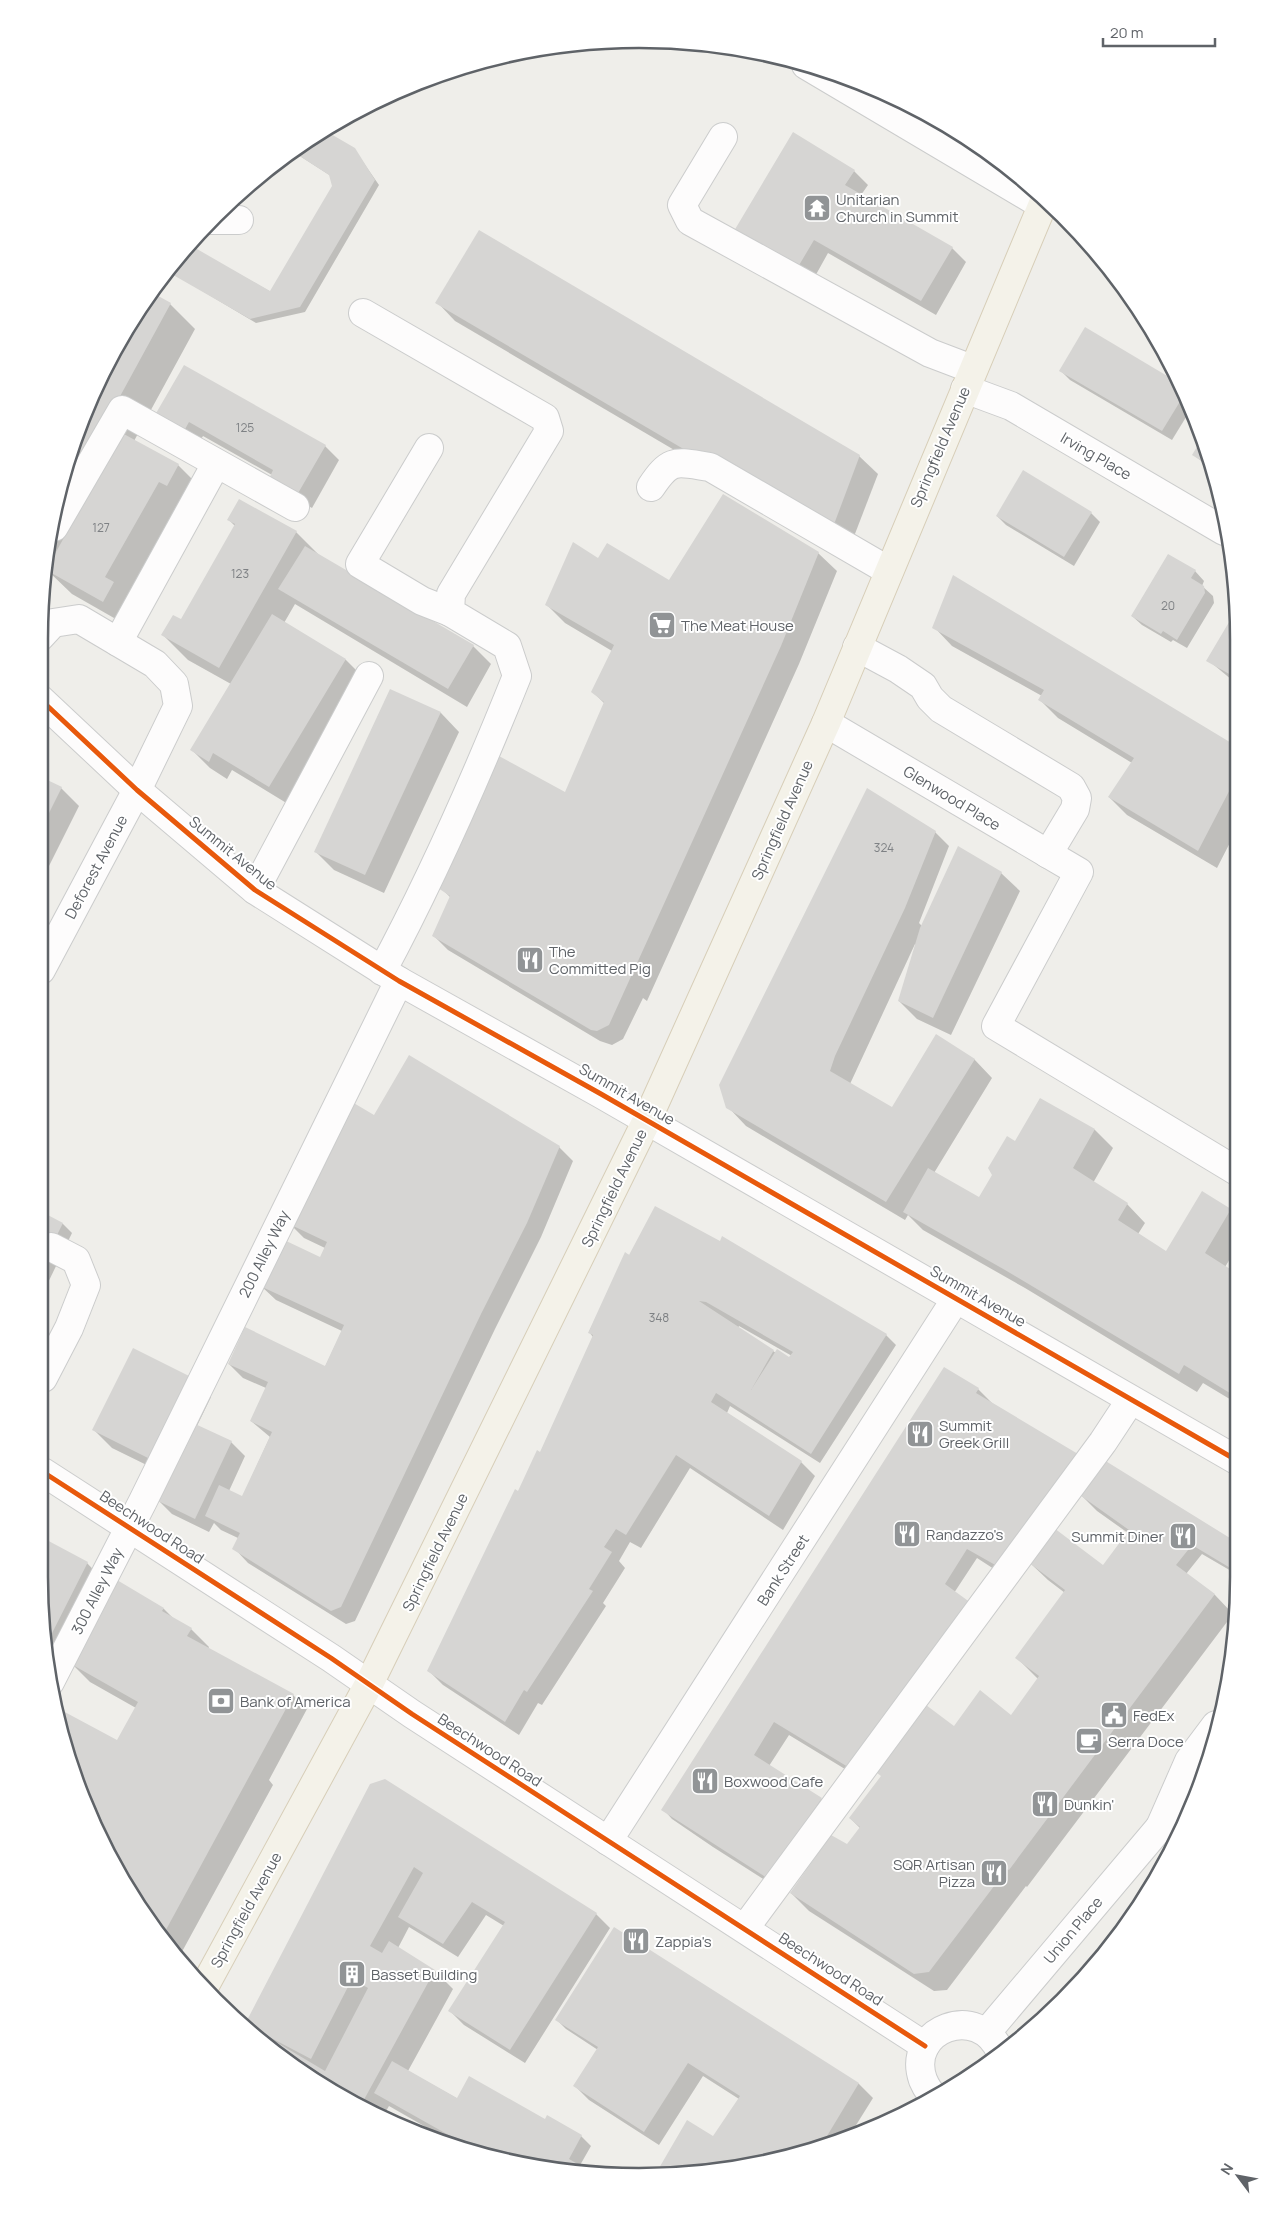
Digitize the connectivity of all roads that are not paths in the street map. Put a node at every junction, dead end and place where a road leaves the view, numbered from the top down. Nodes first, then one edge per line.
1 (833, 80) edge
2 (723, 137) dead end
3 (1029, 194) edge
4 (1041, 206) edge
5 (222, 220) edge
6 (240, 220) dead end
7 (363, 313) dead end
8 (968, 379) junction
9 (429, 448) dead end
10 (216, 464) junction
11 (651, 487) dead end
12 (295, 507) dead end
13 (61, 515) edge
14 (1220, 528) edge
15 (889, 571) junction
16 (450, 612) junction
17 (48, 628) edge
18 (118, 642) junction
19 (857, 647) junction
20 (369, 676) dead end
21 (48, 706) edge
22 (826, 723) junction
23 (138, 790) junction
24 (1048, 854) junction
25 (255, 890) junction
26 (48, 957) edge
27 (391, 976) junction
28 (647, 1120) junction
29 (1230, 1167) edge
30 (51, 1247) dead end
31 (957, 1297) junction
32 (48, 1368) edge
33 (1130, 1401) junction
34 (1230, 1457) edge
35 (48, 1475) edge
36 (129, 1526) junction
37 (56, 1671) edge
38 (369, 1684) junction
39 (1209, 1735) edge
40 (1181, 1813) edge
41 (1160, 1827) junction
42 (608, 1841) junction
43 (746, 1928) junction
44 (207, 1981) edge
45 (994, 2043) edge
46 (925, 2046) junction
47 (930, 2092) edge

1 - 3 street
2 - 8 street, Irving Place
4 - 8 main road, Springfield Avenue
5 - 6 street
7 - 16 street
8 - 14 street, Irving Place
8 - 15 main road, Springfield Avenue
9 - 16 street, 200 Alley Way
10 - 12 street
10 - 13 street
10 - 18 street
11 - 15 street
15 - 19 main road, Springfield Avenue
16 - 27 street, 200 Alley Way
17 - 18 street, Deforest Avenue
18 - 23 street, Deforest Avenue
19 - 22 main road, Springfield Avenue
19 - 24 street
20 - 25 street
21 - 23 street, Summit Avenue
22 - 24 street, Glenwood Place
22 - 28 main road, Springfield Avenue
23 - 25 street, Summit Avenue
23 - 26 street, Deforest Avenue
24 - 29 street, Glenwood Place
25 - 27 street, Summit Avenue
27 - 28 street, Summit Avenue
27 - 36 street, 200 Alley Way
28 - 31 street, Summit Avenue
28 - 38 main road, Springfield Avenue
30 - 32 street
31 - 33 street, Summit Avenue
31 - 42 street, Bank Street
33 - 34 street, Summit Avenue
33 - 43 street
35 - 36 street, Beechwood Road
36 - 37 street, 300 Alley Way
36 - 38 street, Beechwood Road
38 - 42 street, Beechwood Road
38 - 44 main road, Springfield Avenue
39 - 41 street, Union Place
40 - 41 street, Union Place
41 - 45 street, Union Place
42 - 43 street, Beechwood Road
43 - 46 street, Beechwood Road
45 - 46 street, Union Place
46 - 47 street

